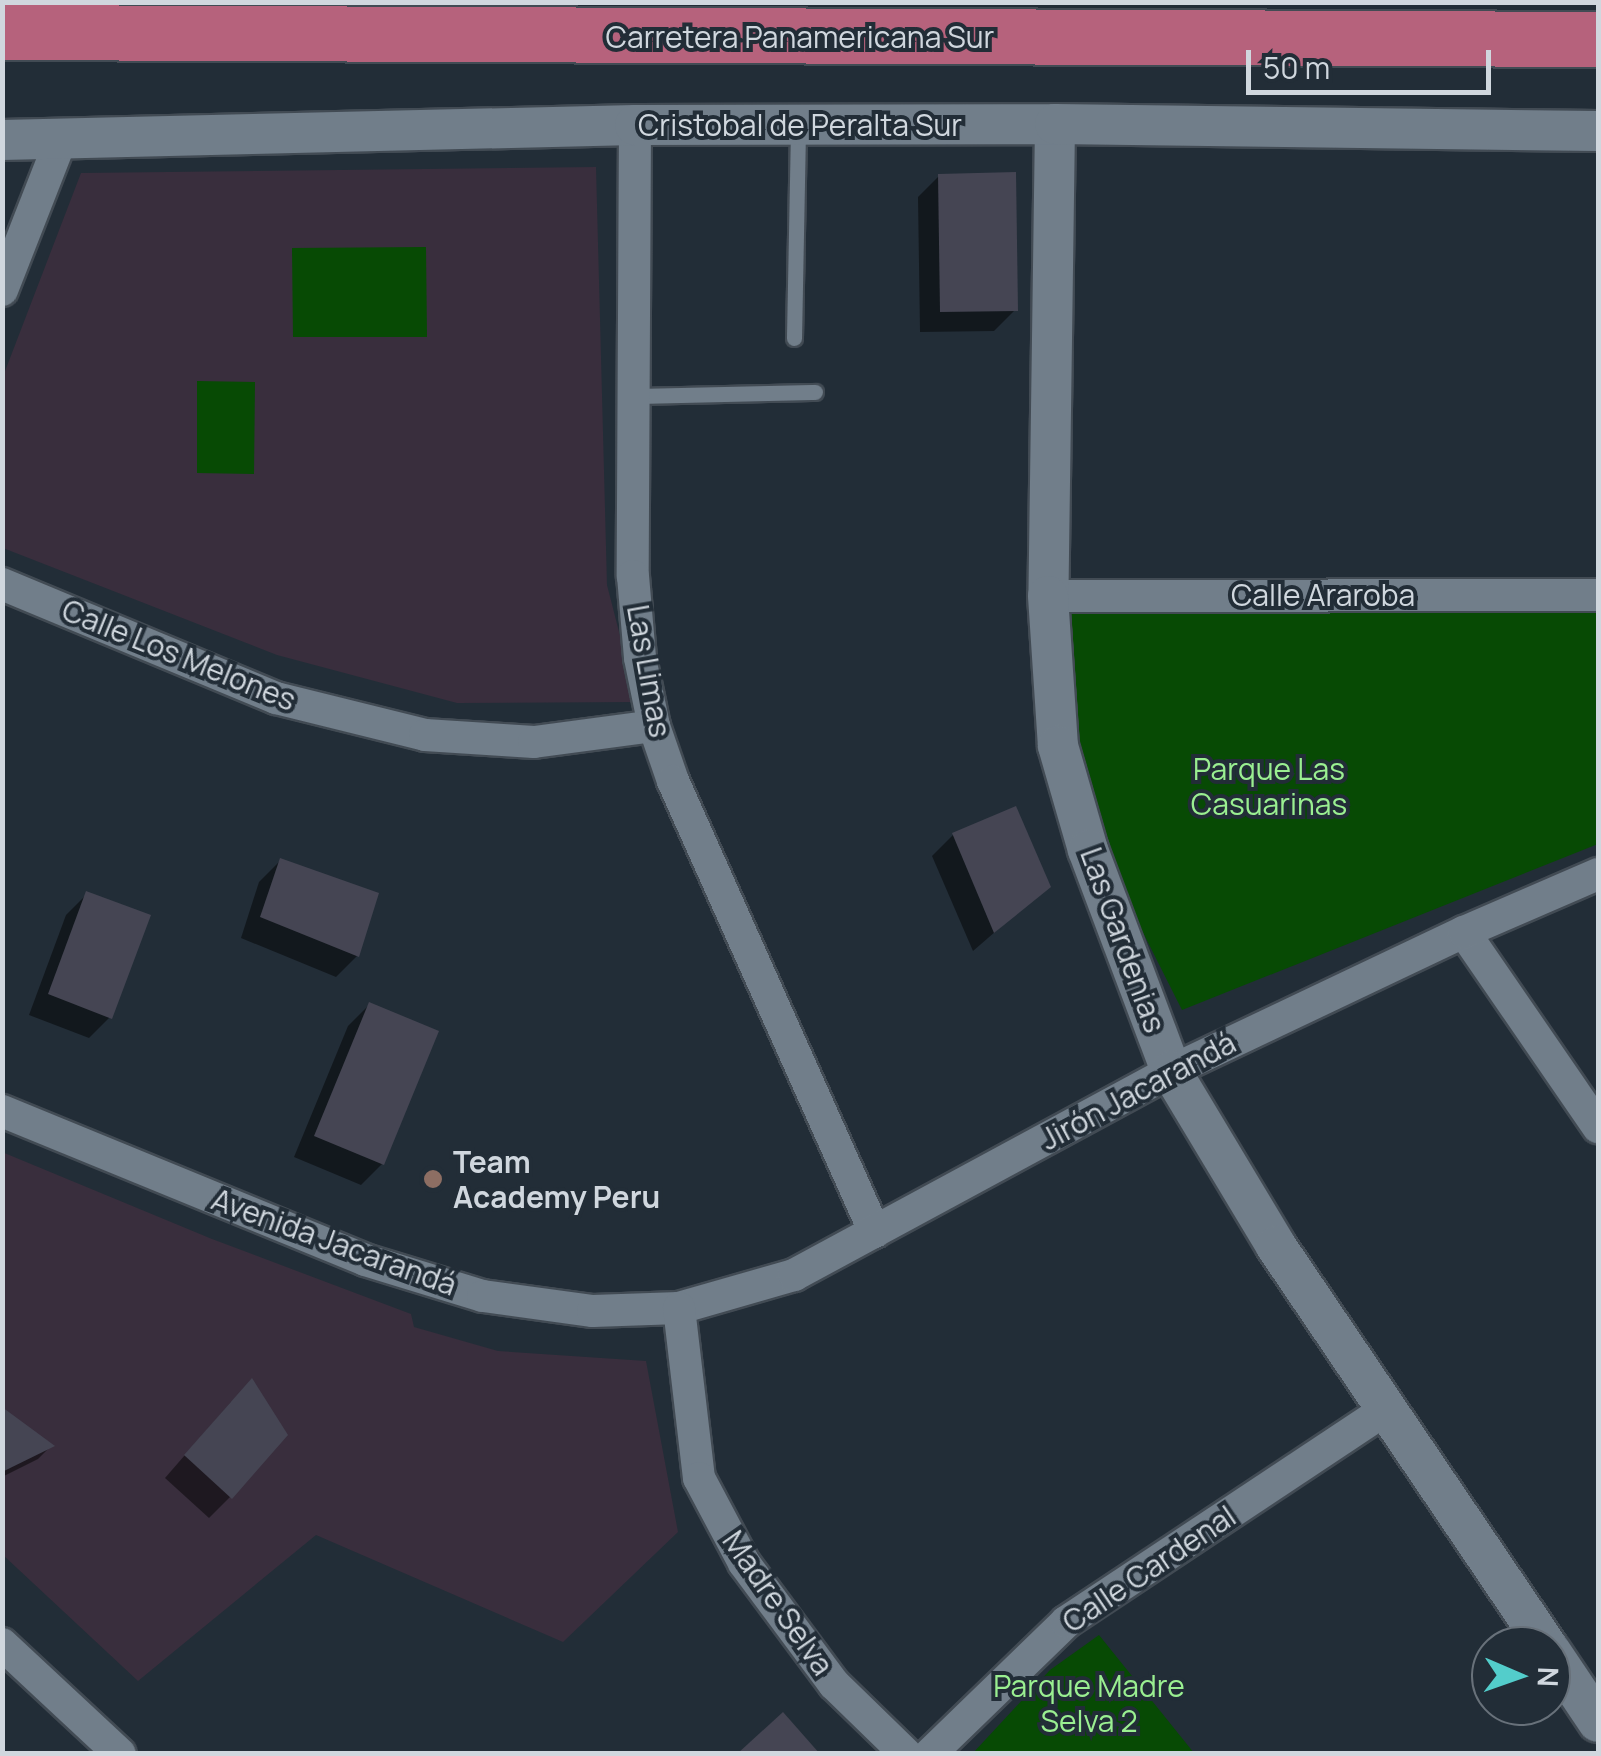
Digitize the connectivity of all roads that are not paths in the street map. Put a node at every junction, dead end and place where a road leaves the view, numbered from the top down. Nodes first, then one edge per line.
1 (2, 32) edge
2 (1598, 40) edge
3 (1055, 124) junction
4 (634, 125) junction
5 (798, 125) junction
6 (1598, 132) edge
7 (62, 138) junction
8 (2, 140) edge
9 (2, 290) edge
10 (794, 338) dead end
11 (815, 392) dead end
12 (634, 396) junction
13 (2, 584) edge
14 (1598, 595) edge
15 (1048, 596) junction
16 (654, 726) junction
17 (1598, 874) edge
18 (1464, 932) junction
19 (1171, 1071) junction
20 (2, 1112) edge
21 (1598, 1127) edge
22 (875, 1232) junction
23 (679, 1308) junction
24 (1388, 1408) junction
25 (1534, 1626) edge
26 (2, 1644) edge
27 (1571, 1682) edge
28 (1598, 1722) edge
29 (120, 1754) edge
30 (906, 1754) edge
31 (930, 1754) edge

1 - 2 highway, Carretera Panamericana Sur
3 - 5 street, Cristobal de Peralta Sur
3 - 6 street, Cristobal de Peralta Sur
3 - 15 street, Las Gardenias
4 - 5 street, Cristobal de Peralta Sur
4 - 7 street, Cristobal de Peralta Sur
4 - 12 street, Las Limas
5 - 10 lane
7 - 8 street, Cristobal de Peralta Sur
7 - 9 street
11 - 12 lane
12 - 16 street, Las Limas
13 - 16 street, Calle Los Melones
14 - 15 street, Calle Araroba
15 - 19 street, Las Gardenias
16 - 22 street, Las Limas
17 - 18 street, Jirón Jacarandá
18 - 19 street, Jirón Jacarandá
18 - 21 street
19 - 22 street, Jirón Jacarandá
19 - 24 street, Las Gardenias
20 - 23 street, Avenida Jacarandá
22 - 23 street, Jirón Jacarandá
23 - 30 street, Madre Selva
24 - 25 street, Las Gardenias
24 - 31 street, Calle Cardenal
26 - 29 street
27 - 28 street, Las Gardenias

